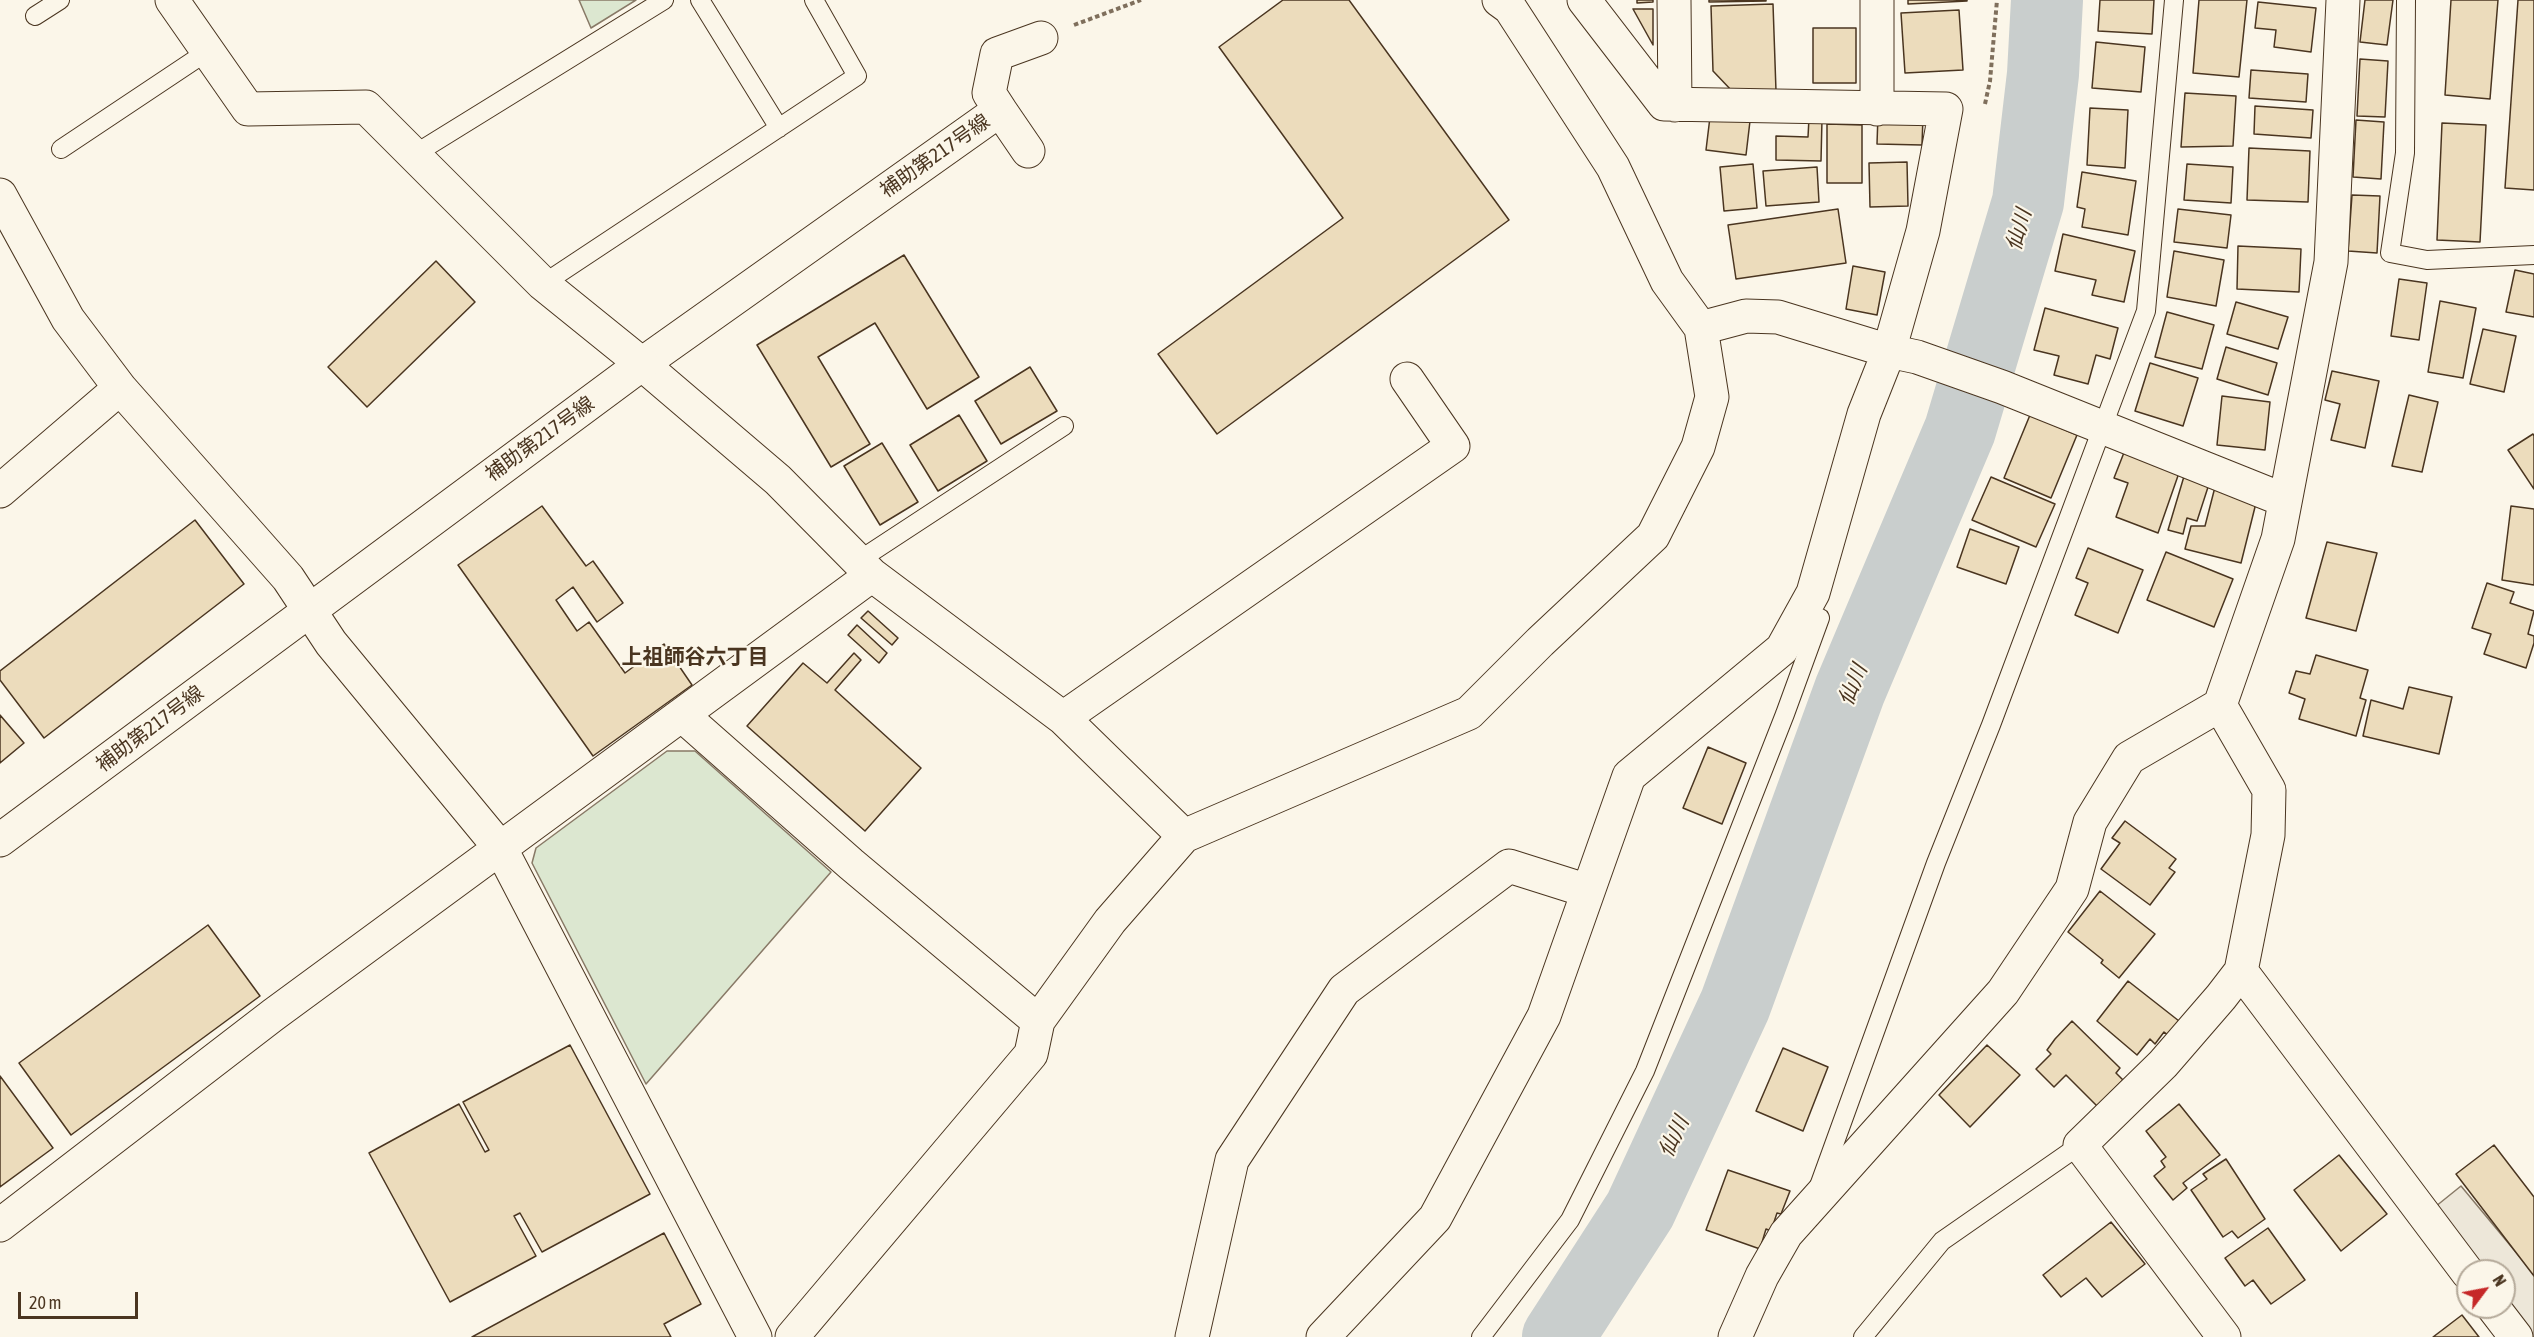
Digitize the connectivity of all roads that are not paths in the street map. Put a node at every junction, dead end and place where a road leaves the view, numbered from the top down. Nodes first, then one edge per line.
1 (60, 0) edge
2 (172, 0) edge
3 (664, 0) edge
4 (700, 0) edge
5 (814, 0) edge
6 (1584, 0) edge
7 (1674, 0) edge
8 (1877, 0) edge
9 (2174, 0) edge
10 (2343, 0) edge
11 (2406, 0) edge
12 (1511, 3) edge
13 (35, 16) dead end
14 (1041, 38) road end
15 (208, 51) junction
16 (1675, 105) junction
17 (1877, 109) junction
18 (1000, 110) junction
19 (779, 128) junction
20 (61, 149) dead end
21 (1028, 151) dead end
22 (415, 154) junction
23 (0, 195) edge
24 (9, 234) edge
25 (2534, 255) edge
26 (543, 284) junction
27 (1701, 328) junction
28 (1889, 351) junction
29 (642, 364) junction
30 (1407, 379) dead end
31 (120, 388) junction
32 (1064, 426) dead end
33 (2102, 428) junction
34 (0, 491) edge
35 (2284, 500) junction
36 (865, 568) junction
37 (309, 611) junction
38 (1820, 618) dead end
39 (2220, 705) junction
40 (682, 715) junction
41 (1063, 718) junction
42 (1184, 836) junction
43 (0, 840) edge
44 (501, 849) junction
45 (1588, 891) junction
46 (2241, 971) junction
47 (1038, 1021) junction
48 (2080, 1145) junction
49 (1814, 1201) junction
50 (0, 1225) edge
51 (2457, 1259) edge
52 (2502, 1319) edge
53 (755, 1337) edge
54 (792, 1337) edge
55 (1192, 1337) edge
56 (1323, 1337) edge
57 (1480, 1337) edge
58 (1735, 1337) edge
59 (1863, 1337) edge
60 (2224, 1337) edge
61 (2516, 1337) edge

1 - 13 lane
2 - 15 street
3 - 22 lane
4 - 19 lane
5 - 19 lane
6 - 16 street
7 - 16 street
8 - 17 street
9 - 33 lane
10 - 35 street
11 - 25 lane
12 - 27 street
14 - 18 street, 補助第217号線
15 - 20 lane
15 - 22 street
16 - 17 street
17 - 28 street
18 - 21 street
18 - 29 street, 補助第217号線
19 - 26 lane
22 - 26 street
23 - 24 street
24 - 31 street
26 - 29 street
27 - 28 street
27 - 42 street
28 - 33 street
28 - 45 street
29 - 36 street
29 - 37 street, 補助第217号線
30 - 41 street
31 - 34 street
31 - 37 street
32 - 36 lane
33 - 35 street
33 - 49 lane
35 - 39 street
36 - 40 street
36 - 41 street
37 - 43 street, 補助第217号線
37 - 44 street
38 - 57 lane
39 - 46 street
39 - 49 street
40 - 44 street
40 - 47 street
41 - 42 street
42 - 47 street
44 - 50 street
44 - 53 street
45 - 55 street
45 - 56 street
46 - 48 street
46 - 51 street
47 - 54 street
48 - 59 lane
48 - 60 street
49 - 58 street
52 - 61 street

